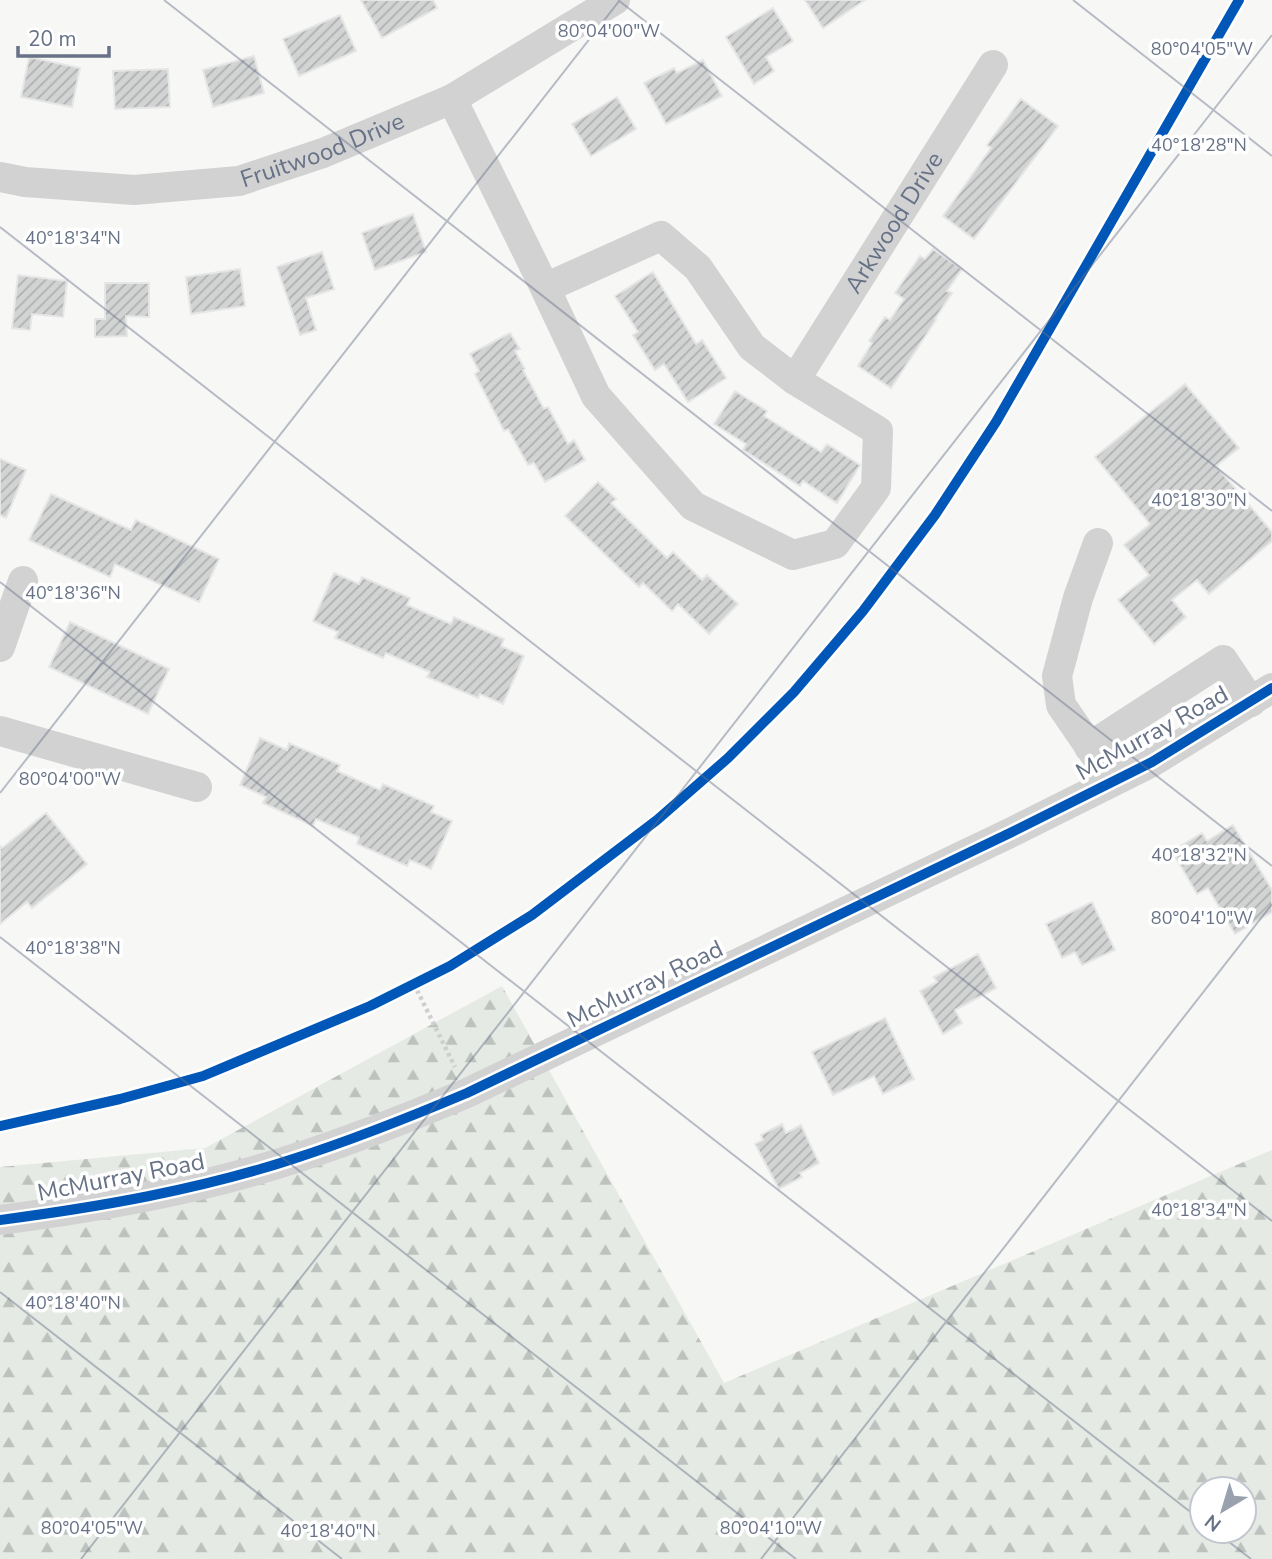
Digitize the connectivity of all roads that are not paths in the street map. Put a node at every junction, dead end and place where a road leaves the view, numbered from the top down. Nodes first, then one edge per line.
1 (615, 0) edge
2 (993, 65) dead end
3 (452, 99) junction
4 (0, 177) edge
5 (545, 288) junction
6 (795, 380) junction
7 (1098, 543) dead end
8 (23, 582) dead end
9 (0, 647) edge
10 (1262, 695) edge
11 (0, 731) edge
12 (1089, 747) junction
13 (1112, 781) junction
14 (197, 787) dead end
15 (0, 1220) edge

1 - 3 street, Fruitwood Drive
2 - 6 street, Arkwood Drive
3 - 4 street, Fruitwood Drive
3 - 5 street
5 - 6 street
5 - 6 street
7 - 12 street
8 - 9 street
10 - 12 street
10 - 13 street, McMurray Road
11 - 14 street
12 - 13 street
13 - 15 street, McMurray Road

